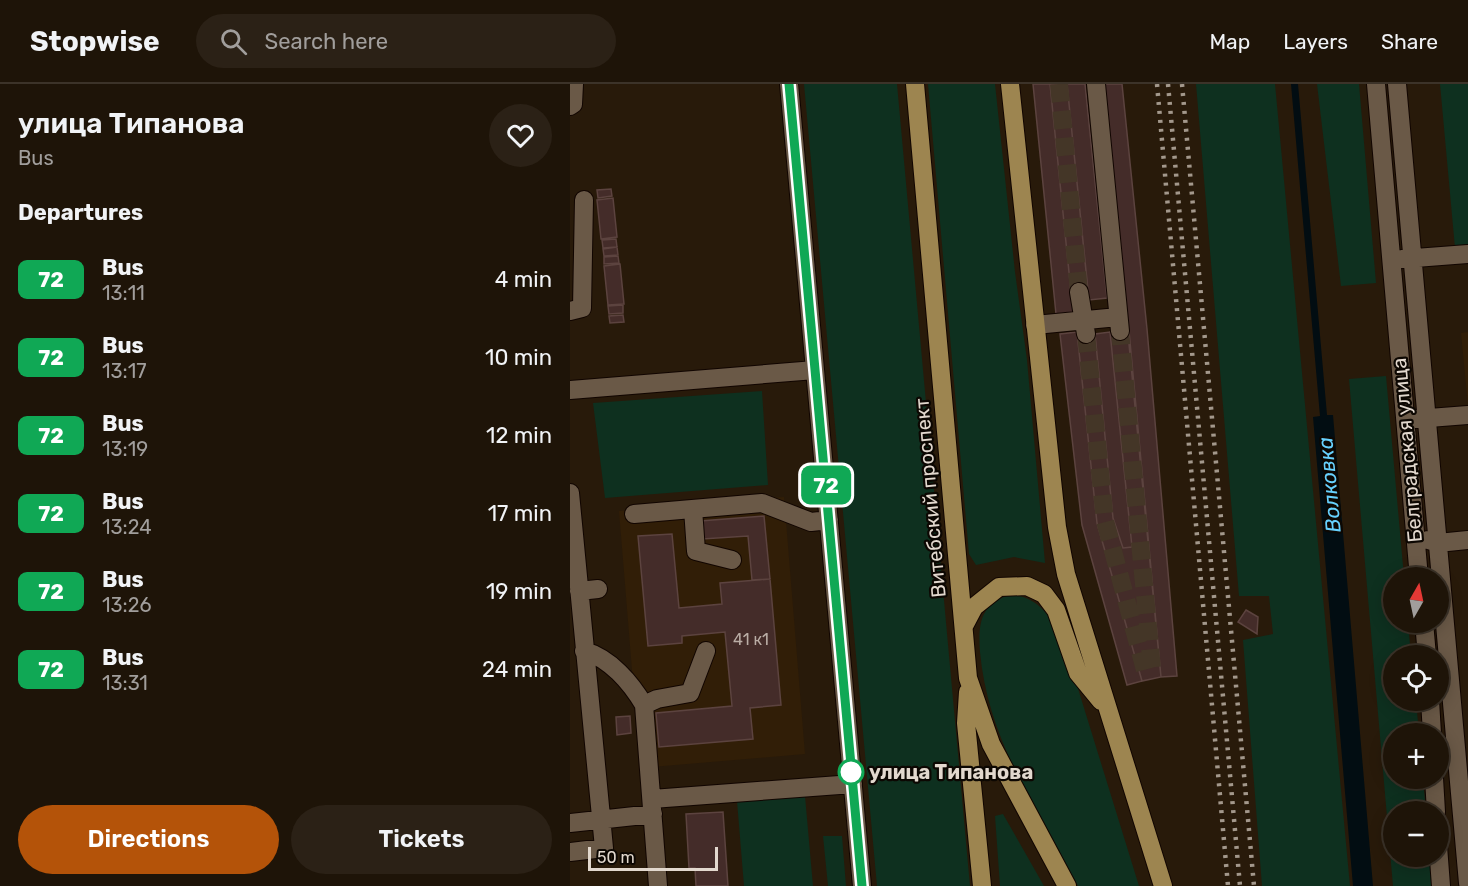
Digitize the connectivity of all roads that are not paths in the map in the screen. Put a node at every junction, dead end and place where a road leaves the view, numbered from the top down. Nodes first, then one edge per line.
1 (574, 84) edge
2 (789, 84) edge
3 (915, 84) edge
4 (1010, 84) edge
5 (1096, 84) edge
6 (1376, 84) edge
7 (1397, 84) edge
8 (570, 106) edge
9 (584, 200) dead end
10 (1468, 254) edge
11 (1412, 259) junction
12 (1391, 260) junction
13 (1079, 292) tunnel mouth
14 (570, 311) edge
15 (1035, 325) junction
16 (1085, 327) junction
17 (815, 370) junction
18 (570, 390) edge
19 (1468, 415) edge
20 (1427, 418) junction
21 (1406, 420) junction
22 (570, 493) edge
23 (693, 509) junction
24 (634, 514) dead end
25 (829, 520) junction
26 (1416, 536) junction
27 (1468, 540) edge
28 (1438, 543) junction
29 (732, 560) dead end
30 (1418, 567) edge
31 (598, 590) dead end
32 (579, 591) junction
33 (964, 626) junction
34 (584, 651) junction
35 (706, 651) dead end
36 (968, 678) junction
37 (644, 705) junction
38 (1106, 707) junction
39 (853, 783) junction
40 (652, 806) junction
41 (601, 820) junction
42 (570, 823) edge
43 (570, 852) edge
44 (1440, 867) edge
45 (1468, 883) edge
46 (658, 886) edge
47 (862, 886) edge
48 (982, 886) edge
49 (1067, 886) edge
50 (1162, 886) edge
51 (1441, 886) edge

1 - 8 street
2 - 17 street
3 - 33 main road, Витебский проспект
4 - 15 main road
5 - 16 street
6 - 12 street, Белградская улица
7 - 11 street, Белградская улица
9 - 14 street
10 - 11 street
11 - 12 street
11 - 20 street, Белградская улица
12 - 21 street, Белградская улица
13 - 16 street
15 - 16 street
15 - 38 main road
17 - 18 street
17 - 25 street
19 - 20 street
20 - 21 street
20 - 28 street, Белградская улица
21 - 26 street, Белградская улица
22 - 32 street
23 - 24 street
23 - 25 street
23 - 29 street
25 - 39 street
26 - 28 street
26 - 30 street, Белградская улица
27 - 28 street
28 - 45 street, Белградская улица
31 - 32 street
32 - 34 street
33 - 36 main road, Витебский проспект
33 - 38 main road
34 - 37 street
34 - 41 street
35 - 37 street
36 - 48 main road
36 - 49 main road, Витебский проспект
37 - 40 street
38 - 50 main road
39 - 40 street
39 - 47 street
40 - 41 street
40 - 46 street
41 - 42 street
41 - 43 street
44 - 51 street

